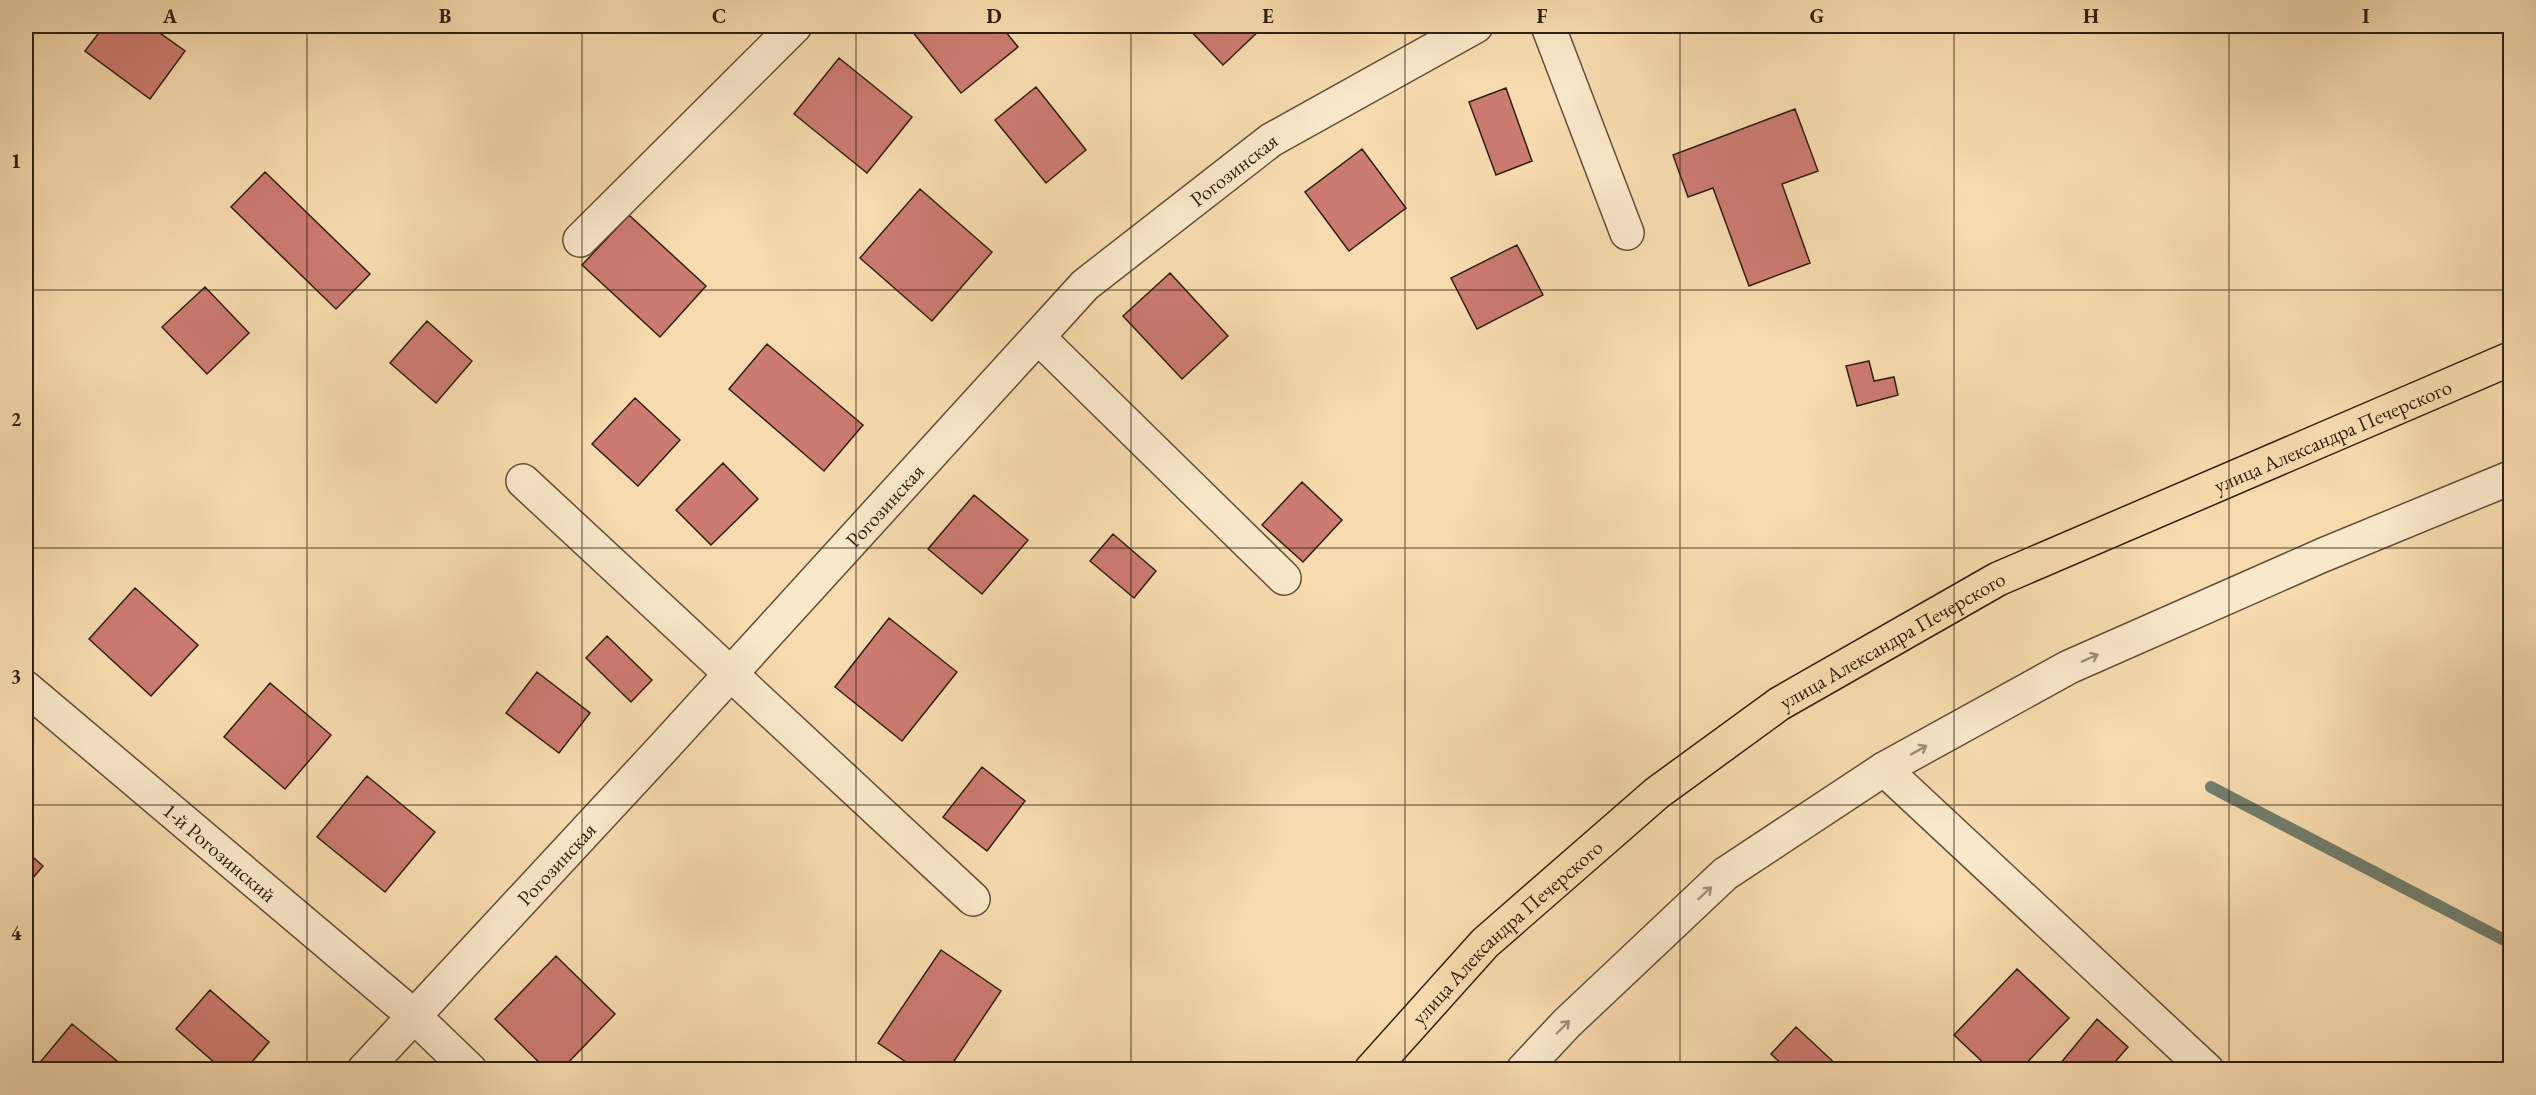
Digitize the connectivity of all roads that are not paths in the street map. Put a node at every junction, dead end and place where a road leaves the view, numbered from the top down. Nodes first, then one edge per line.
1 (795, 26) edge
2 (1476, 26) edge
3 (1548, 26) edge
4 (1627, 233) dead end
5 (580, 240) dead end
6 (1038, 337) junction
7 (2511, 359) edge
8 (2511, 478) edge
9 (523, 481) dead end
10 (1284, 578) dead end
11 (731, 674) junction
12 (26, 688) edge
13 (1884, 769) junction
14 (973, 899) dead end
15 (414, 1016) junction
16 (364, 1070) edge
17 (470, 1070) edge
18 (1371, 1070) edge
19 (1523, 1070) edge
20 (2206, 1070) edge

1 - 5 street
2 - 6 street, Рогозинская
3 - 4 street
6 - 10 street
6 - 11 street, Рогозинская
7 - 18 main road, улица Александра Печерского
13 -> 8 street
9 - 11 street
11 - 14 street
11 - 15 street, Рогозинская
12 - 15 street, 1-й Рогозинский
19 -> 13 street
13 - 20 street
15 - 16 street, Рогозинская
15 - 17 street, 1-й Рогозинский

